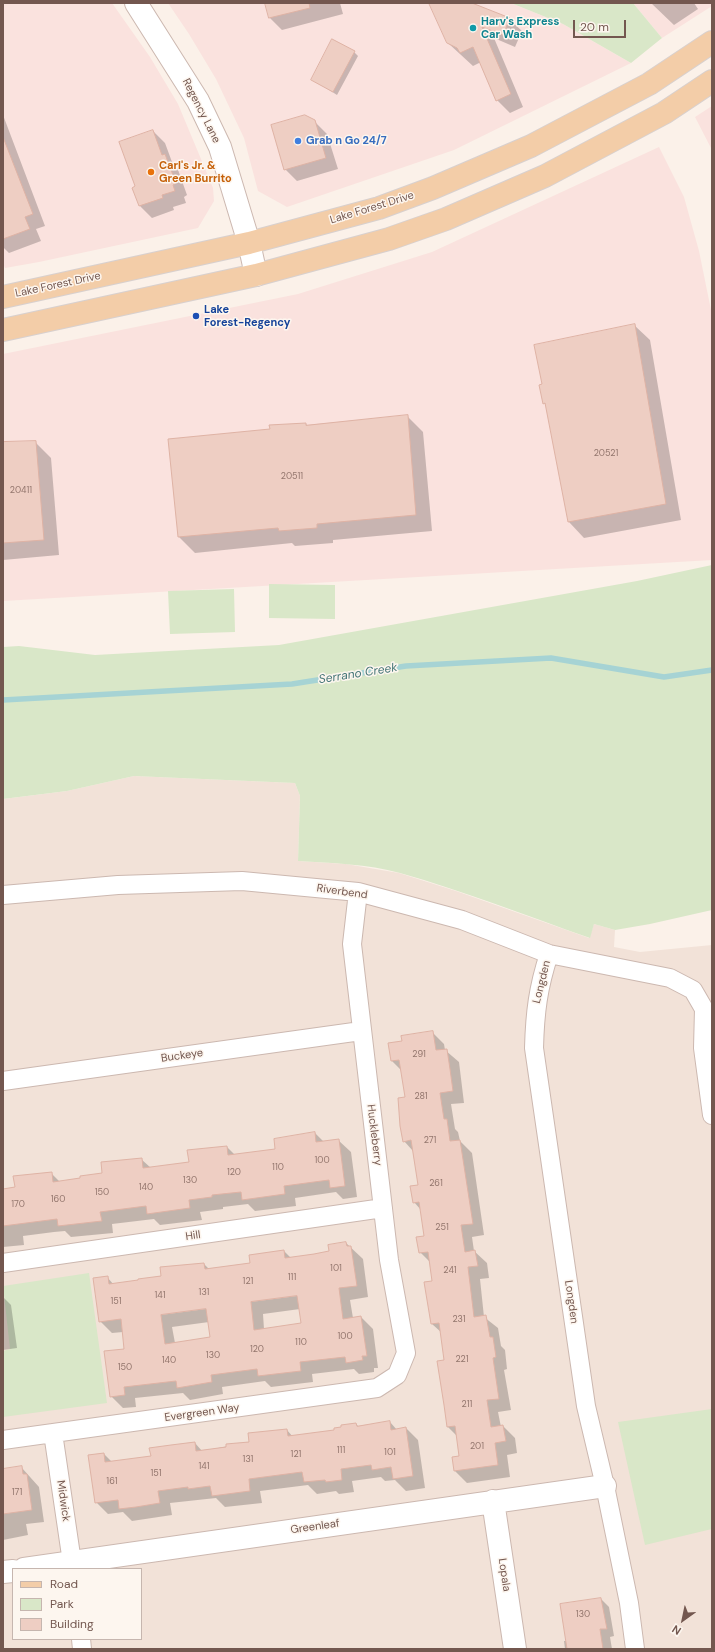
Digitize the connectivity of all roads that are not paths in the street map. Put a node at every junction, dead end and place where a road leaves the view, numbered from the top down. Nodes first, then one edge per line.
1 (136, 3) edge
2 (712, 42) edge
3 (712, 81) edge
4 (249, 243) junction
5 (256, 275) junction
6 (3, 297) edge
7 (3, 330) edge
8 (358, 892) junction
9 (3, 895) edge
10 (549, 954) junction
11 (361, 1031) junction
12 (3, 1081) edge
13 (712, 1115) edge
14 (384, 1208) junction
15 (3, 1263) edge
16 (397, 1375) joint
17 (53, 1433) junction
18 (3, 1440) edge
19 (605, 1486) junction
20 (493, 1501) junction
21 (72, 1566) edge
22 (40, 1568) edge
23 (515, 1649) edge
24 (635, 1649) edge

1 - 4 street, Regency Lane
2 - 4 main road, Lake Forest Drive
3 - 5 main road
4 - 5 street, Regency Lane
4 - 6 main road, Lake Forest Drive
5 - 7 main road
8 - 9 street, Riverbend
8 - 10 street, Riverbend
8 - 11 street, Huckleberry
10 - 13 street, Riverbend
10 - 19 street, Longden
11 - 12 street, Buckeye
11 - 14 street, Huckleberry
14 - 15 street, Hill
14 - 16 street, Huckleberry
16 - 17 street, Evergreen Way
17 - 18 street, Evergreen Way
17 - 21 street, Midwick
19 - 20 street, Greenleaf
19 - 24 street, Longden
20 - 21 street, Greenleaf
20 - 23 street, Lopala
21 - 22 street, Greenleaf

